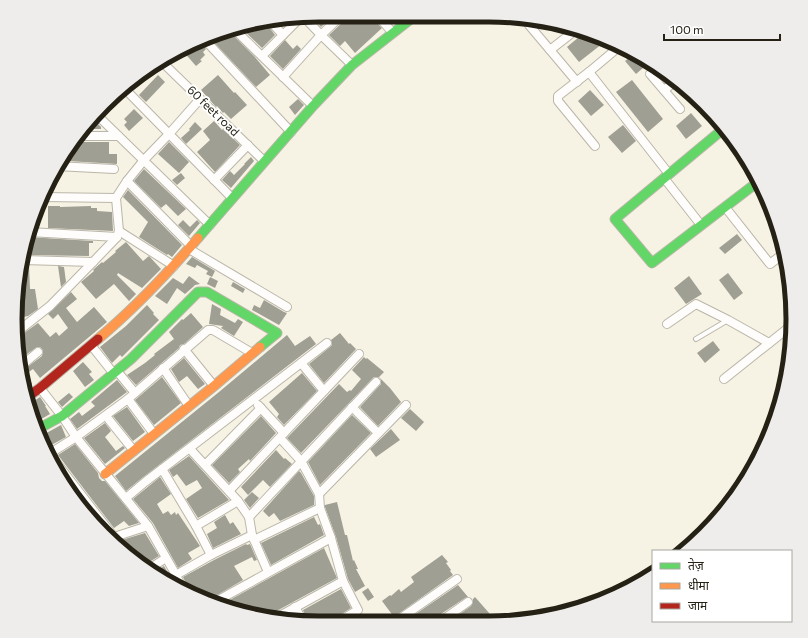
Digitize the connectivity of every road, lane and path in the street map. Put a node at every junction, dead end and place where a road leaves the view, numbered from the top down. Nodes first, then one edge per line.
1 (335, 22) edge
2 (383, 22) edge
3 (407, 22) edge
4 (309, 23) edge
5 (294, 24) edge
6 (529, 25) edge
7 (275, 26) edge
8 (238, 33) edge
9 (393, 33) junction
10 (571, 34) edge
11 (283, 35) junction
12 (321, 35) junction
13 (208, 44) edge
14 (550, 50) junction
15 (615, 50) edge
16 (262, 56) junction
17 (166, 65) edge
18 (352, 65) junction
19 (589, 72) junction
20 (650, 74) dead end
21 (283, 77) junction
22 (576, 82) junction
23 (672, 84) edge
24 (664, 90) junction
25 (128, 92) edge
26 (200, 99) junction
27 (314, 106) junction
28 (680, 109) dead end
29 (100, 118) edge
30 (291, 132) junction
31 (720, 132) edge
32 (169, 134) junction
33 (85, 136) edge
34 (118, 136) junction
35 (248, 145) junction
36 (595, 146) dead end
37 (144, 160) junction
38 (264, 161) junction
39 (64, 166) edge
40 (114, 169) dead end
41 (667, 176) junction
42 (214, 180) junction
43 (127, 182) junction
44 (754, 185) edge
45 (49, 197) edge
46 (116, 198) junction
47 (232, 198) junction
48 (725, 207) junction
49 (210, 225) junction
50 (701, 225) junction
51 (35, 232) edge
52 (118, 234) junction
53 (190, 248) junction
54 (779, 257) edge
55 (28, 260) edge
56 (93, 262) junction
57 (174, 266) junction
58 (287, 307) dead end
59 (728, 320) junction
60 (667, 324) dead end
61 (22, 328) edge
62 (785, 330) edge
63 (696, 339) dead end
64 (769, 342) junction
65 (327, 343) dead end
66 (91, 345) junction
67 (184, 349) junction
68 (38, 352) dead end
69 (252, 353) junction
70 (359, 354) dead end
71 (26, 362) edge
72 (301, 364) junction
73 (163, 368) junction
74 (115, 372) junction
75 (724, 379) dead end
76 (376, 382) dead end
77 (214, 386) junction
78 (40, 388) junction
79 (324, 391) junction
80 (135, 393) junction
81 (32, 394) edge
82 (128, 399) junction
83 (253, 400) junction
84 (406, 405) dead end
85 (189, 406) junction
86 (352, 407) junction
87 (261, 408) junction
88 (62, 416) junction
89 (106, 416) junction
90 (43, 427) edge
91 (378, 433) junction
92 (154, 434) junction
93 (282, 436) junction
94 (76, 437) junction
95 (190, 449) junction
96 (53, 450) edge
97 (134, 451) junction
98 (301, 461) junction
99 (205, 465) junction
100 (162, 469) junction
101 (105, 474) junction
102 (72, 484) edge
103 (229, 492) junction
104 (319, 494) junction
105 (126, 498) junction
106 (238, 501) junction
107 (89, 507) edge
108 (320, 508) junction
109 (249, 517) junction
110 (148, 526) junction
111 (196, 526) junction
112 (117, 536) edge
113 (253, 538) junction
114 (331, 538) junction
115 (211, 555) junction
116 (166, 558) junction
117 (154, 566) edge
118 (268, 572) junction
119 (177, 579) edge
120 (457, 580) dead end
121 (180, 581) edge
122 (343, 581) junction
123 (221, 599) edge
124 (468, 602) dead end
125 (295, 607) junction
126 (284, 613) edge
127 (299, 615) edge
128 (348, 616) edge
129 (404, 616) edge
130 (448, 616) edge

1 - 12 street
2 - 9 street
3 - 9 street
4 - 12 street
5 - 11 street
6 - 14 street
7 - 11 street
8 - 16 street
9 - 18 street
10 - 14 street
11 - 16 street
12 - 18 street
12 - 21 street
13 - 30 street
14 - 22 street
15 - 19 street
16 - 21 street
17 - 26 street, 60 feet road
18 - 27 street
19 - 22 street
19 - 41 street
20 - 24 street
21 - 27 street
22 - 36 street
23 - 24 street
24 - 28 street
25 - 32 street
26 - 32 street
26 - 35 street, 60 feet road
27 - 30 street
29 - 34 street
30 - 38 street
31 - 41 street
32 - 37 street
32 - 42 street
33 - 34 street
34 - 37 street
35 - 38 street, 60 feet road
35 - 42 street
37 - 43 street
37 - 49 street
38 - 47 street
39 - 40 street
41 - 50 street
41 - 50 street
42 - 47 street
43 - 46 street
43 - 53 street
44 - 48 street
45 - 46 street
46 - 52 street
47 - 49 street
48 - 50 street
48 - 54 street
49 - 53 street
51 - 52 street
52 - 56 street
52 - 57 street
53 - 57 street
53 - 58 street
55 - 56 street
56 - 61 street
57 - 66 street
59 - 60 street
59 - 63 lane
59 - 64 street
62 - 64 street
64 - 75 street
65 - 72 street
66 - 74 street
66 - 78 street
67 - 69 street
67 - 73 street
67 - 77 street
68 - 71 street
69 - 74 street
69 - 77 street
70 - 79 street
72 - 79 street
72 - 83 street
73 - 80 street
73 - 85 street
74 - 80 street
74 - 88 street
76 - 86 street
77 - 85 street
78 - 81 street
78 - 88 street
79 - 93 street
80 - 82 street
82 - 89 street
82 - 92 street
83 - 87 street
83 - 95 street
84 - 91 street
85 - 92 street
86 - 91 street
86 - 98 street
87 - 93 street
87 - 99 street
88 - 90 street
88 - 94 street
89 - 94 street
89 - 97 street
91 - 104 street
92 - 97 street
93 - 98 street
93 - 103 street
94 - 96 street
94 - 101 street
95 - 99 street
95 - 100 street
97 - 101 street
98 - 104 street
98 - 109 street
99 - 103 street
100 - 105 street
100 - 111 street
101 - 105 street
102 - 107 street
103 - 106 street
104 - 108 street
105 - 110 street
106 - 109 street
106 - 111 street
108 - 113 street
108 - 114 street
109 - 113 street
110 - 112 street
110 - 116 street
111 - 115 street
113 - 115 street
113 - 118 street
114 - 118 street
114 - 122 street
115 - 121 street
116 - 117 street
116 - 119 street
118 - 123 street
120 - 129 street
122 - 125 street
122 - 128 street
124 - 130 street
125 - 126 street
125 - 127 street

